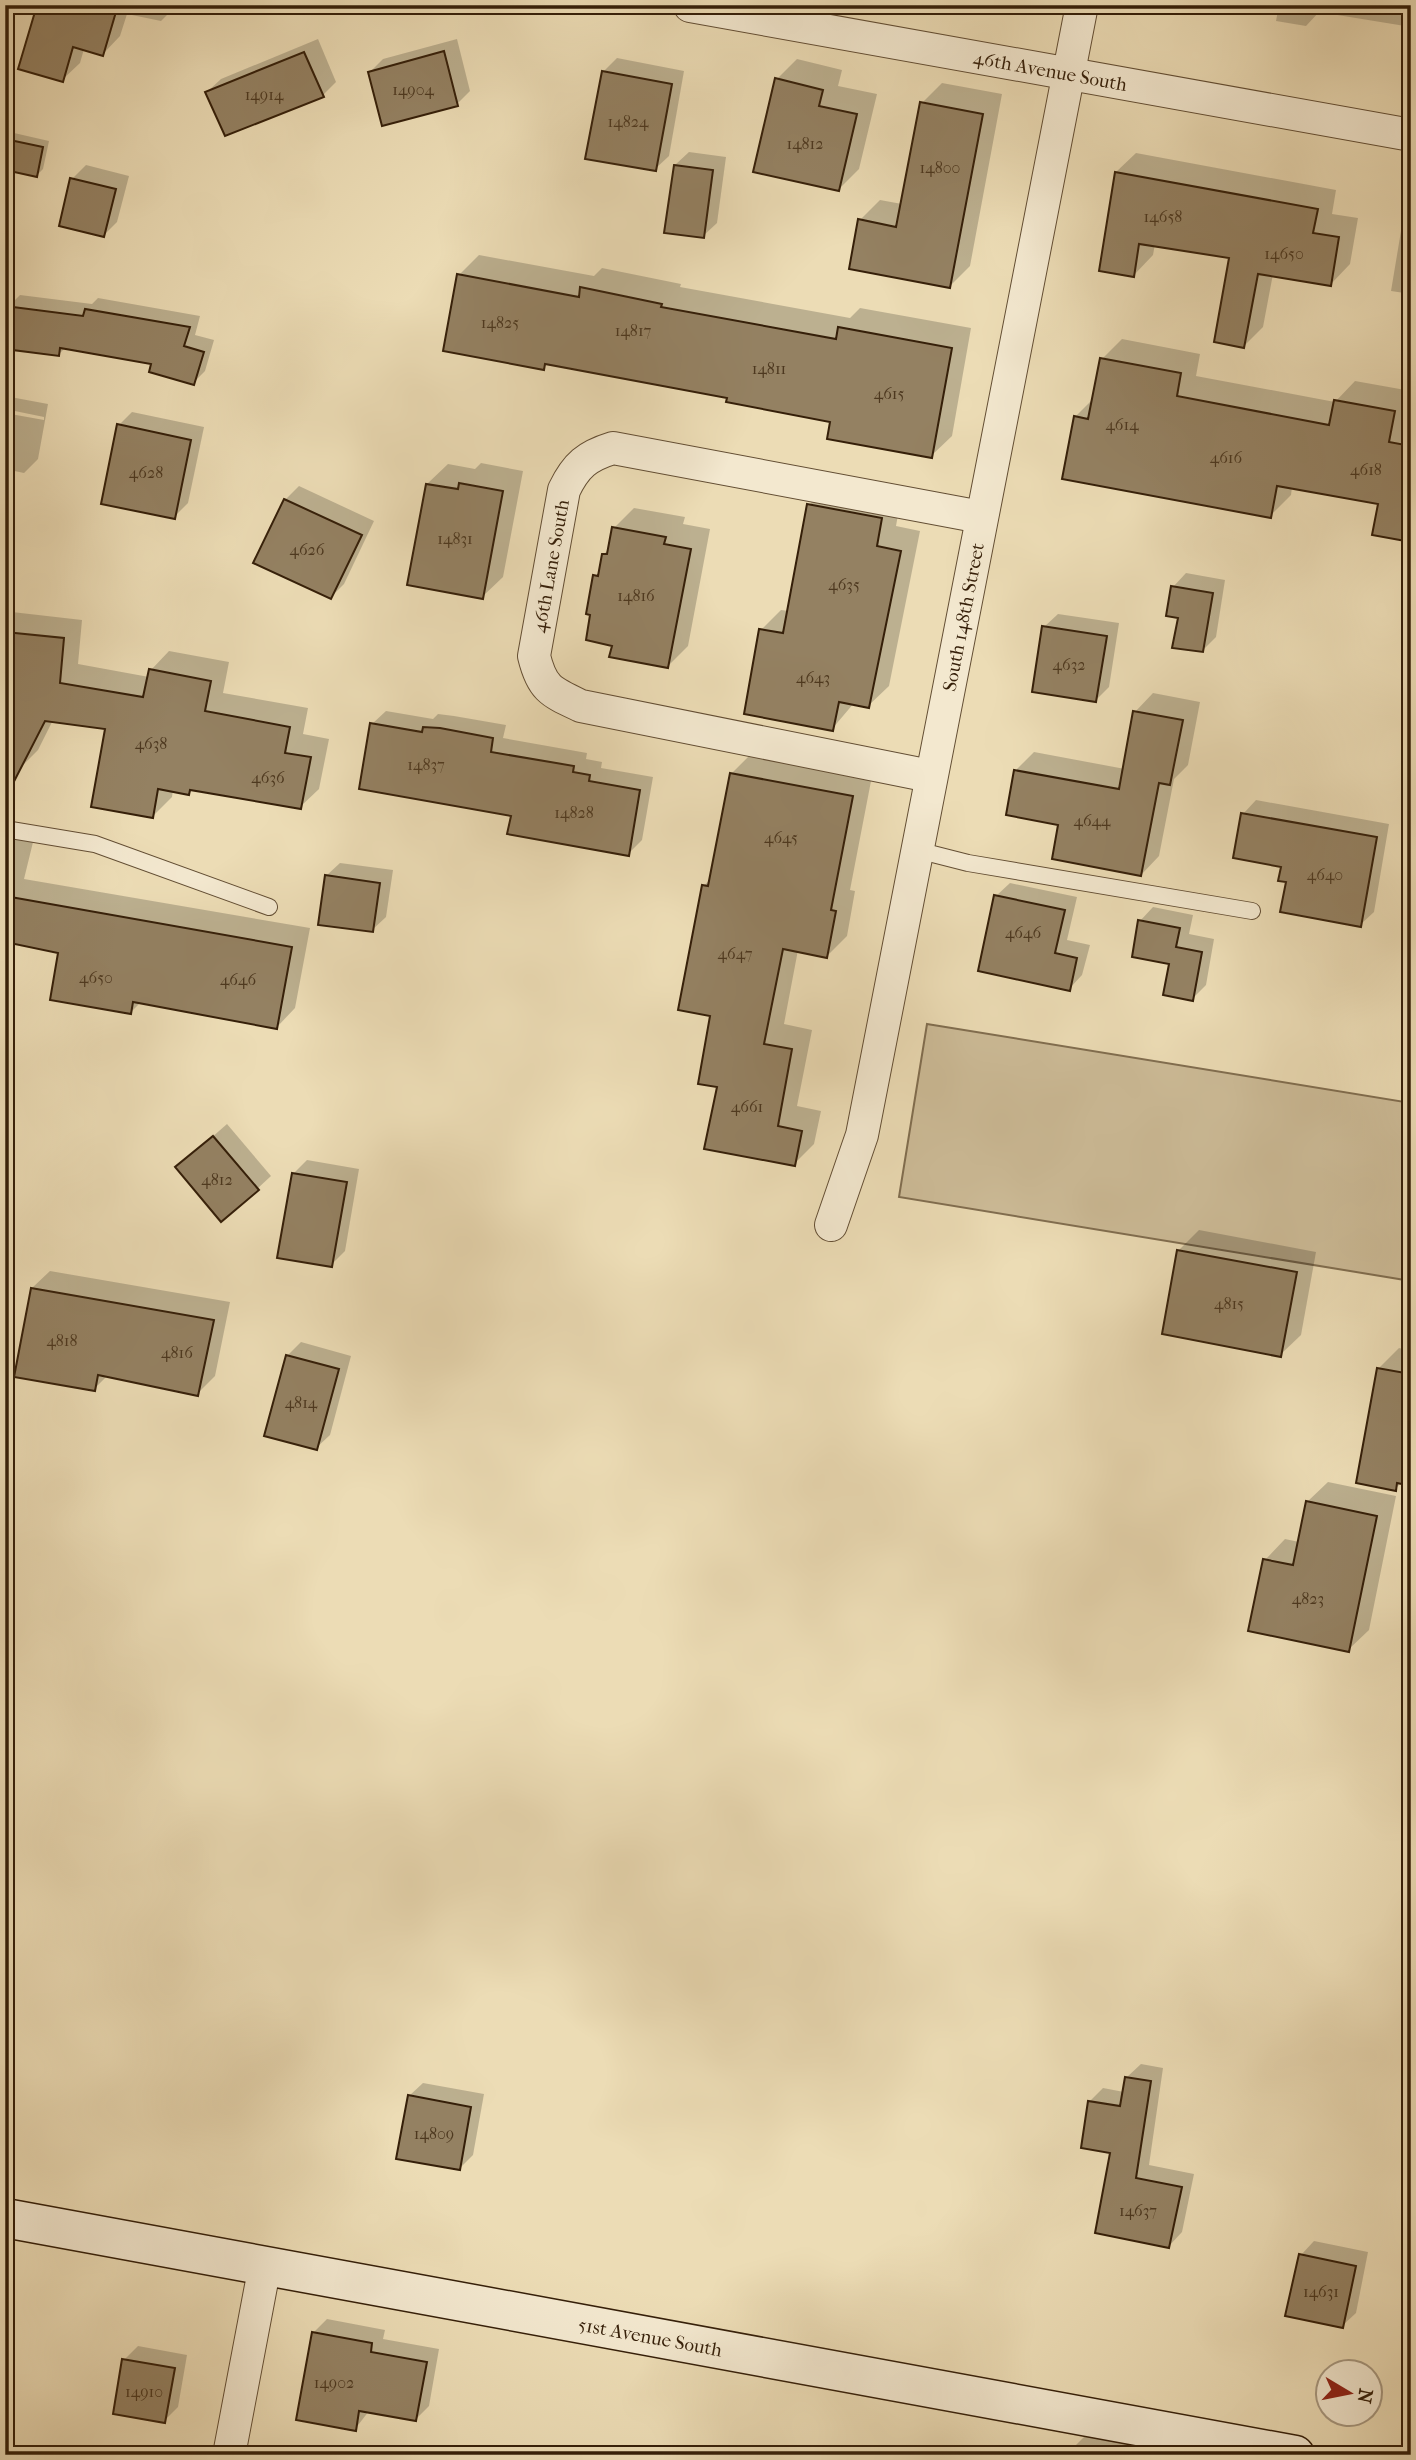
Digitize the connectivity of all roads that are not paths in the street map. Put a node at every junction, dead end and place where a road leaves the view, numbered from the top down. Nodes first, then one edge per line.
1 (1082, 5) edge
2 (690, 6) edge
3 (1069, 74) junction
4 (1411, 135) edge
5 (981, 517) junction
6 (930, 775) junction
7 (5, 829) edge
8 (917, 850) junction
9 (269, 907) dead end
10 (1252, 911) dead end
11 (831, 1225) dead end
12 (5, 2218) edge
13 (265, 2265) junction
14 (229, 2455) edge
15 (1295, 2455) edge

1 - 3 street, South 148th Street
2 - 3 street, 46th Avenue South
3 - 4 street, 46th Avenue South
3 - 5 street, South 148th Street
5 - 6 street, South 148th Street
5 - 6 street, 46th Lane South
6 - 8 street, South 148th Street
7 - 9 lane
8 - 10 lane
8 - 11 street, South 148th Street
12 - 13 street, 51st Avenue South
13 - 14 street
13 - 15 street, 51st Avenue South

